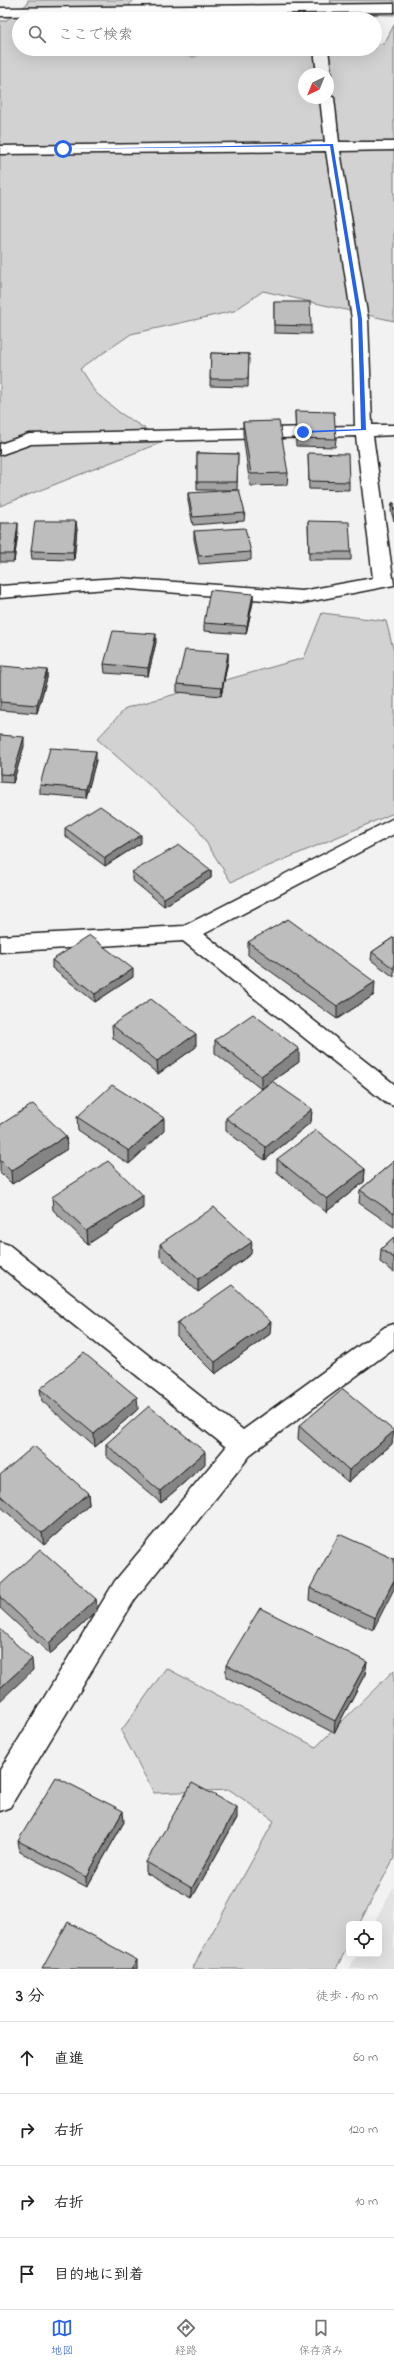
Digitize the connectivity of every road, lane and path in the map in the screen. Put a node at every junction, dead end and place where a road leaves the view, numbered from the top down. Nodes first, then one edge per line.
1 (394, 8) edge
2 (317, 9) edge
3 (0, 12) edge
4 (322, 56) edge
5 (323, 68) edge
6 (328, 104) edge
7 (332, 145) junction
8 (394, 146) edge
9 (0, 150) edge
10 (364, 430) junction
11 (394, 430) edge
12 (0, 450) edge
13 (389, 581) edge
14 (0, 592) edge
15 (394, 825) edge
16 (188, 933) junction
17 (0, 944) edge
18 (394, 1097) edge
19 (0, 1252) edge
20 (394, 1334) edge
21 (243, 1445) junction
22 (0, 1798) edge

1 - 2 street
2 - 3 street
4 - 5 street
6 - 7 street
7 - 8 street
7 - 9 street
7 - 10 street
10 - 11 street
10 - 12 street
10 - 13 street
13 - 14 street
15 - 16 street
16 - 17 street
16 - 18 street
19 - 21 street
20 - 21 street
21 - 22 street

